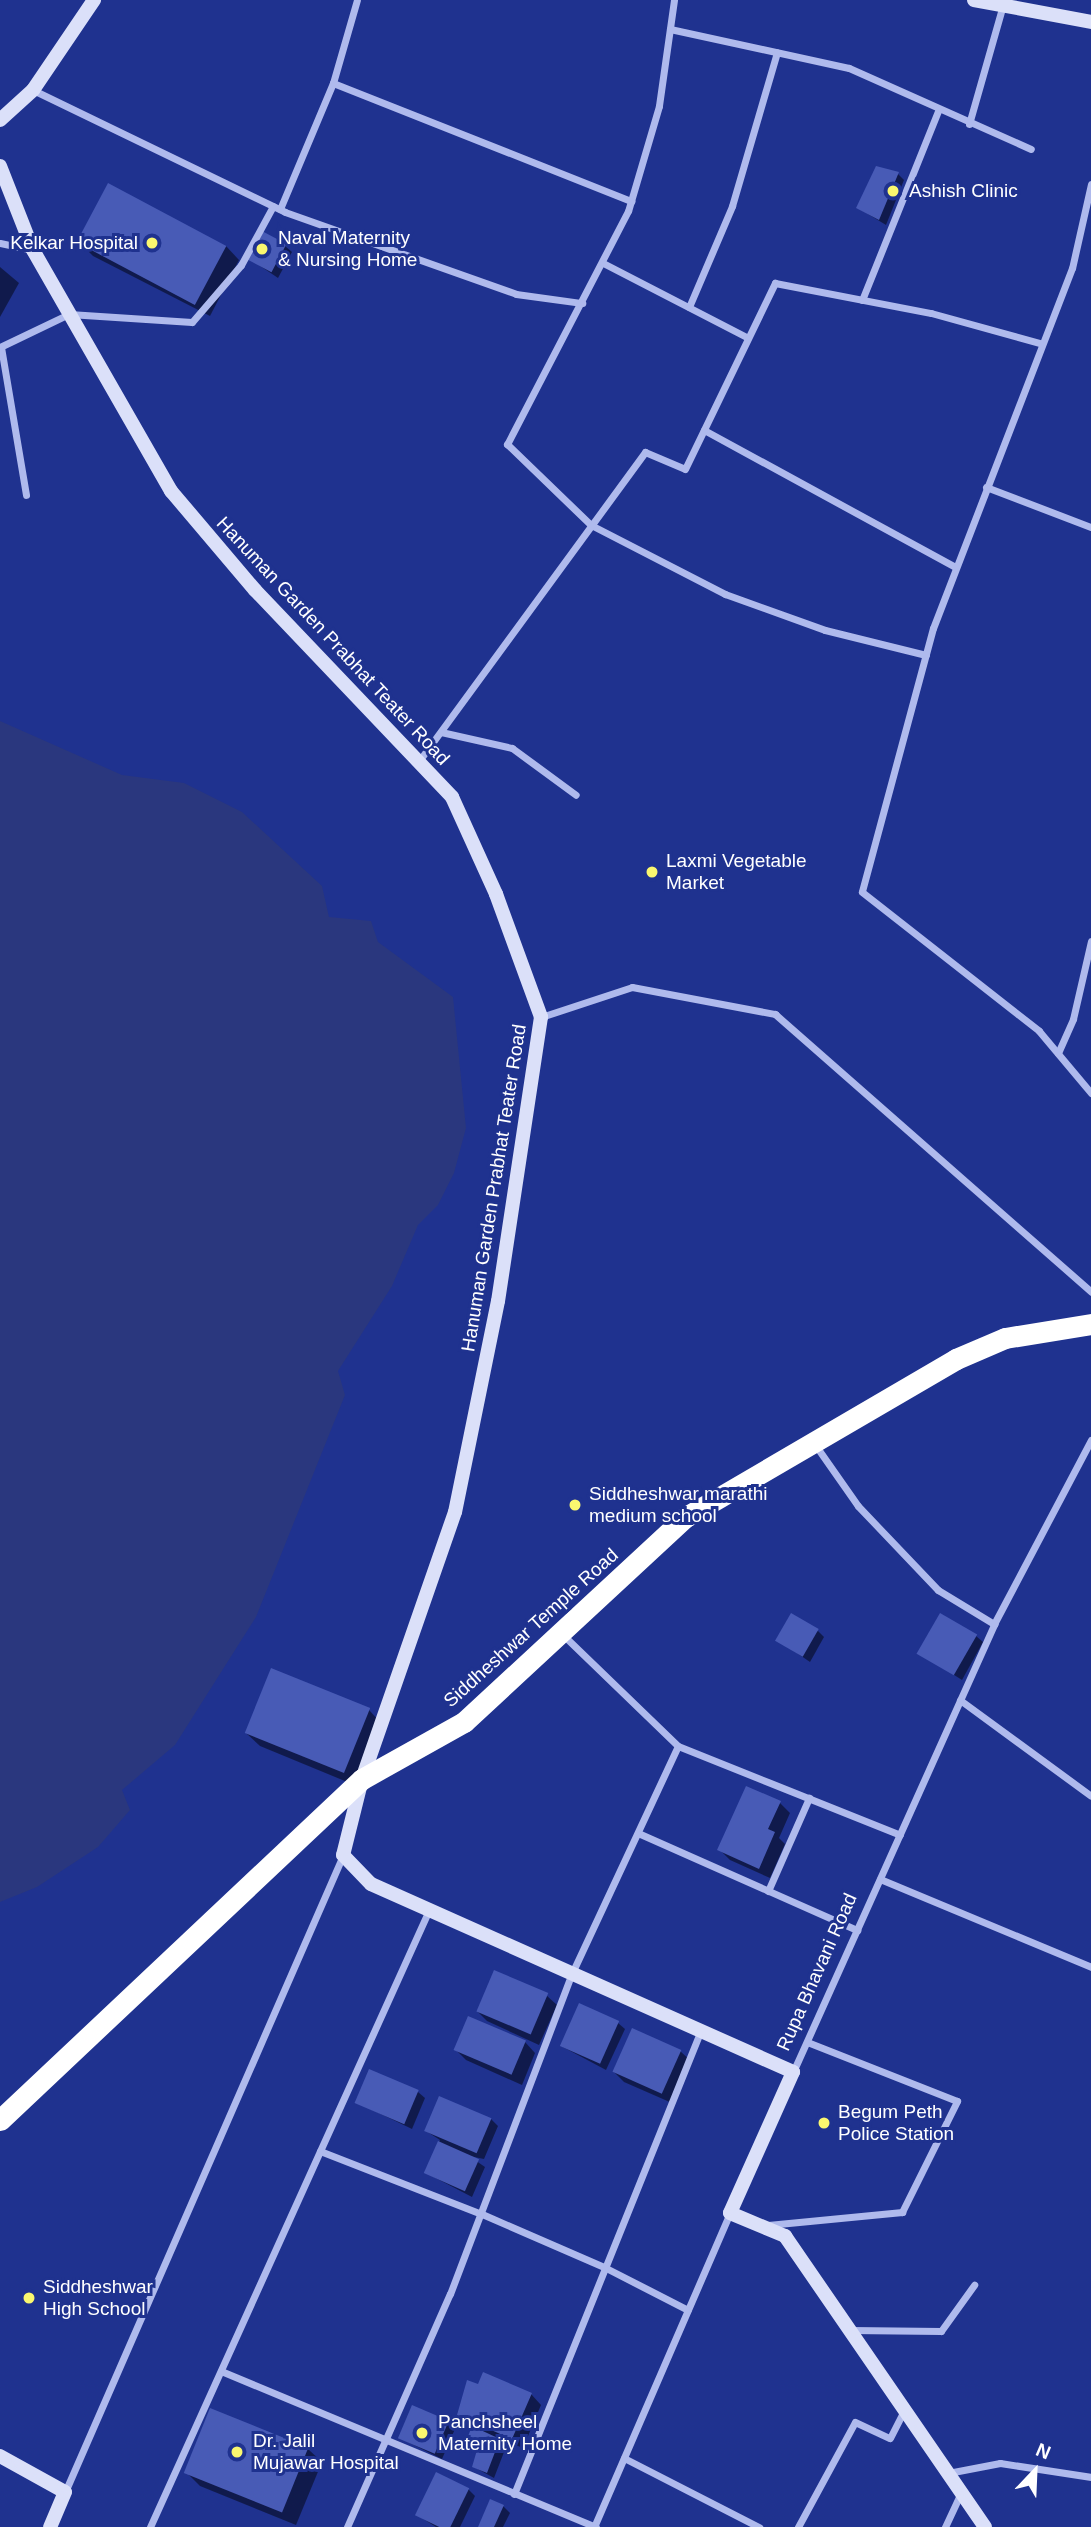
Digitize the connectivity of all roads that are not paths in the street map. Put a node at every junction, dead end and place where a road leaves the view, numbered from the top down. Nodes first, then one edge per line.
1 (94, 0) edge
2 (358, 0) edge
3 (674, 0) edge
4 (974, 0) edge
5 (1003, 5) junction
6 (1091, 22) edge
7 (670, 29) junction
8 (777, 52) junction
9 (333, 83) junction
10 (33, 90) junction
11 (938, 111) junction
12 (0, 120) edge
13 (970, 124) junction
14 (1031, 149) dead end
15 (0, 166) edge
16 (1091, 184) edge
17 (631, 201) junction
18 (276, 208) junction
19 (0, 243) edge
20 (33, 250) junction
21 (603, 263) junction
22 (862, 300) junction
23 (582, 303) junction
24 (689, 307) junction
25 (69, 314) junction
26 (748, 338) junction
27 (1040, 343) junction
28 (0, 347) edge
29 (704, 430) junction
30 (986, 487) junction
31 (26, 495) dead end
32 (591, 525) junction
33 (1091, 527) edge
34 (956, 567) junction
35 (926, 655) junction
36 (440, 732) junction
37 (419, 761) junction
38 (576, 794) dead end
39 (1091, 941) edge
40 (541, 1017) junction
41 (1058, 1053) junction
42 (1091, 1093) edge
43 (1091, 1293) edge
44 (1091, 1324) edge
45 (1091, 1440) edge
46 (813, 1442) junction
47 (994, 1624) junction
48 (561, 1633) junction
49 (960, 1700) junction
50 (678, 1746) junction
51 (362, 1779) junction
52 (1091, 1796) edge
53 (809, 1798) junction
54 (638, 1833) junction
55 (900, 1835) junction
56 (343, 1854) junction
57 (880, 1879) junction
58 (768, 1891) junction
59 (429, 1910) junction
60 (858, 1930) junction
61 (1091, 1967) edge
62 (573, 1971) junction
63 (702, 2030) junction
64 (807, 2042) junction
65 (793, 2072) junction
66 (0, 2120) edge
67 (320, 2151) junction
68 (730, 2213) junction
69 (482, 2214) junction
70 (753, 2226) junction
71 (604, 2267) junction
72 (974, 2285) dead end
73 (688, 2310) junction
74 (849, 2330) junction
75 (220, 2371) junction
76 (904, 2410) junction
77 (385, 2440) junction
78 (0, 2456) edge
79 (624, 2458) junction
80 (948, 2473) junction
81 (1091, 2477) edge
82 (65, 2492) junction
83 (961, 2492) junction
84 (514, 2494) junction
85 (50, 2527) edge
86 (150, 2527) edge
87 (347, 2527) edge
88 (595, 2527) edge
89 (759, 2527) edge
90 (798, 2527) edge
91 (945, 2527) edge
92 (985, 2527) edge

1 - 10 street
2 - 9 street
3 - 7 street
4 - 5 street
5 - 6 street
5 - 13 street
7 - 8 street
7 - 17 street
8 - 11 street
8 - 24 street
9 - 17 street
9 - 18 street
10 - 12 street
10 - 18 street
11 - 13 street
11 - 22 street
13 - 14 street
15 - 20 street, Hanuman Garden Prabhat Teater Road
16 - 27 street
17 - 21 street
18 - 23 street
18 - 25 street
19 - 20 street
20 - 25 street, Hanuman Garden Prabhat Teater Road
21 - 23 street
21 - 24 street
22 - 26 street
22 - 27 street
23 - 32 street
24 - 26 street
25 - 28 street
25 - 37 street, Hanuman Garden Prabhat Teater Road
26 - 29 street
27 - 30 street
28 - 31 street
29 - 32 street
29 - 34 street
30 - 33 street
30 - 34 street
32 - 35 street
32 - 36 street
34 - 35 street
35 - 41 street
36 - 37 street
36 - 38 street
37 - 40 street, Hanuman Garden Prabhat Teater Road
39 - 41 street
40 - 43 street
40 - 51 street, Hanuman Garden Prabhat Teater Road
41 - 42 street
44 - 46 highway, Siddheshwar Temple Road
45 - 47 street, Rupa Bhavani Road
46 - 47 street
46 - 48 highway, Siddheshwar Temple Road
47 - 49 street, Rupa Bhavani Road
48 - 50 street
48 - 51 highway, Siddheshwar Temple Road
49 - 52 street
49 - 55 street, Rupa Bhavani Road
50 - 53 street
50 - 54 street
51 - 56 street, Hanuman Garden Prabhat Teater Road
51 - 66 highway, Siddheshwar Temple Road
53 - 55 street
53 - 58 street
54 - 58 street
54 - 62 street
55 - 57 street, Rupa Bhavani Road
56 - 59 street
56 - 82 street
57 - 60 street, Rupa Bhavani Road
57 - 61 street
58 - 60 street
59 - 62 street
59 - 67 street
60 - 64 street, Rupa Bhavani Road
62 - 63 street
62 - 69 street
63 - 65 street
63 - 71 street
64 - 65 street, Rupa Bhavani Road
64 - 70 street
65 - 68 street, Rupa Bhavani Road
67 - 69 street
67 - 75 street
68 - 70 street
68 - 73 street, Rupa Bhavani Road
69 - 71 street
69 - 77 street
70 - 74 street
71 - 73 street
71 - 84 street
72 - 74 street
73 - 79 street, Rupa Bhavani Road
74 - 76 street
75 - 77 street
75 - 86 street
76 - 80 street
76 - 90 street
77 - 84 street
77 - 87 street
78 - 82 street
79 - 88 street, Rupa Bhavani Road
79 - 89 street
80 - 81 street
80 - 83 street
82 - 85 street
83 - 91 street
83 - 92 street
84 - 88 street

